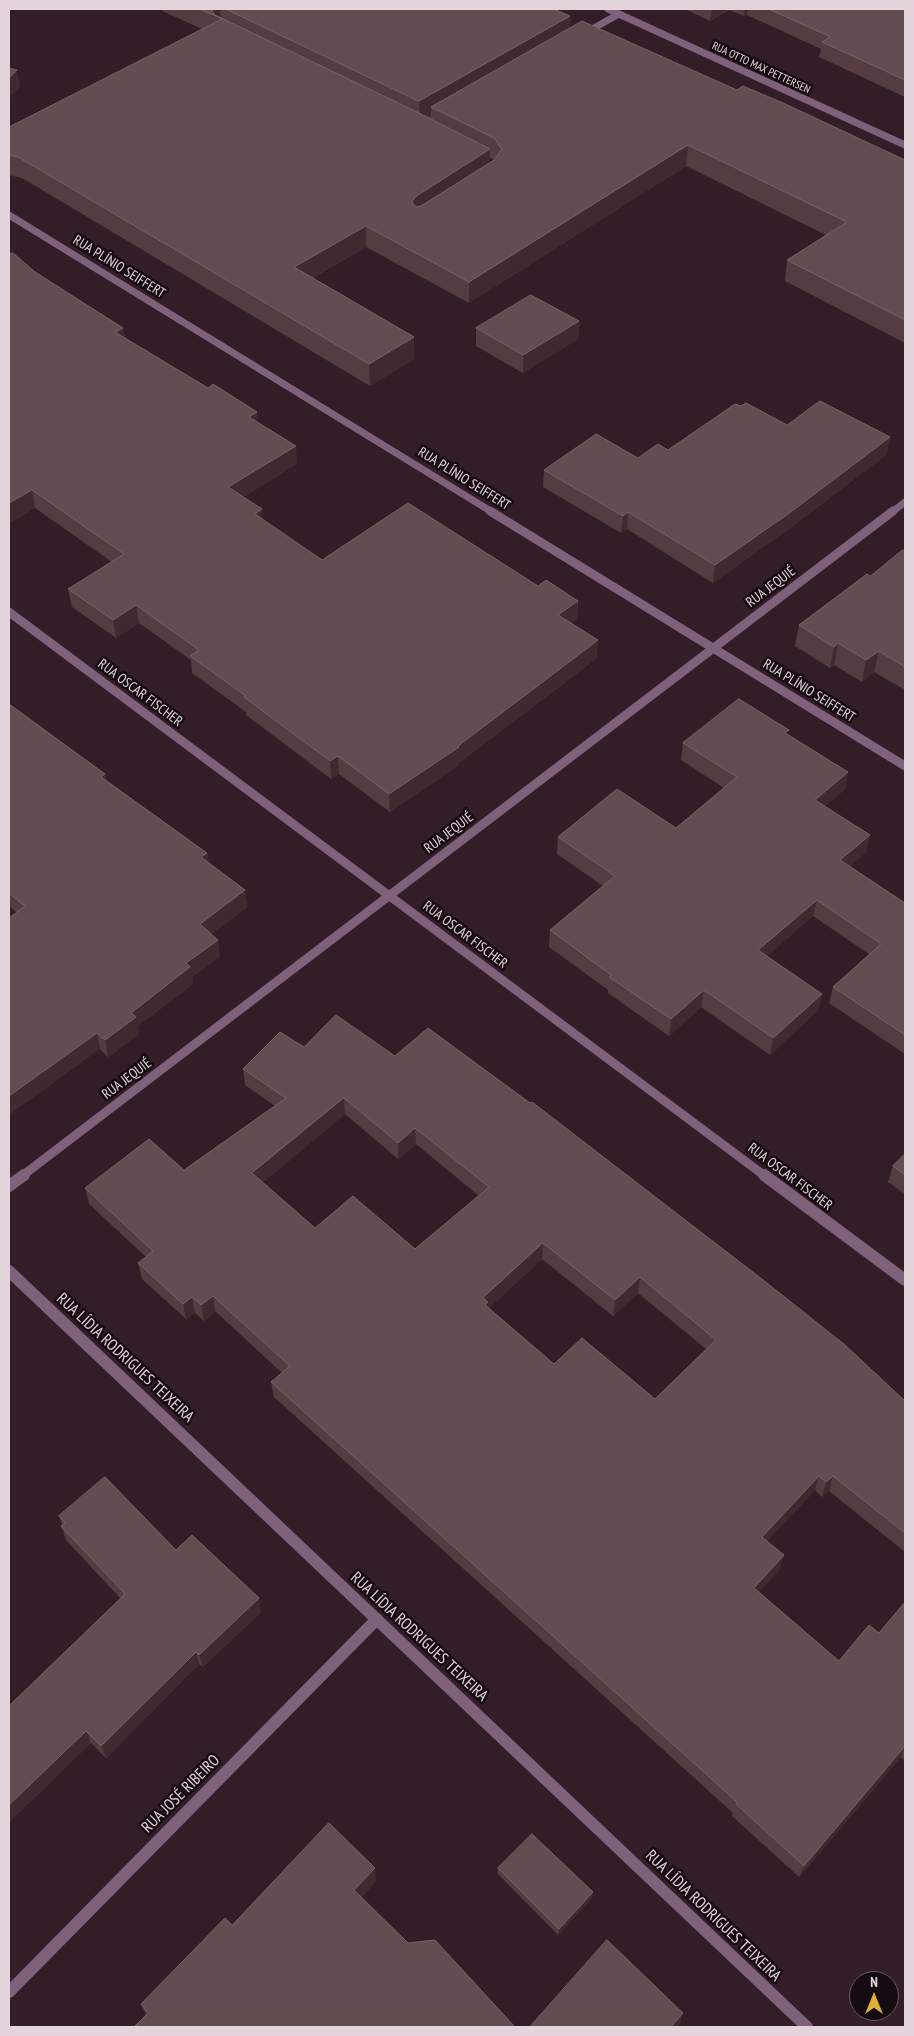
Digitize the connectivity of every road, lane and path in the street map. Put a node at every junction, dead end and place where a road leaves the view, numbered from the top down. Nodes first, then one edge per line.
1 (608, 9) edge
2 (619, 14) junction
3 (576, 38) edge
4 (905, 145) edge
5 (9, 215) edge
6 (905, 502) edge
7 (9, 612) edge
8 (714, 648) junction
9 (905, 766) edge
10 (390, 895) junction
11 (9, 1186) edge
12 (9, 1271) edge
13 (905, 1280) edge
14 (377, 1619) junction
15 (9, 1992) edge
16 (807, 2027) edge

1 - 2 street, RUA OTTO MAX PETTERSEN
2 - 3 street
2 - 4 street, RUA OTTO MAX PETTERSEN
5 - 8 street, RUA PLÍNIO SEIFFERT
6 - 8 street, RUA JEQUIÉ
7 - 10 street, RUA OSCAR FISCHER
8 - 9 street, RUA PLÍNIO SEIFFERT
8 - 10 street, RUA JEQUIÉ
10 - 11 street, RUA JEQUIÉ
10 - 13 street, RUA OSCAR FISCHER
12 - 14 street, RUA LÍDIA RODRIGUES TEIXEIRA
14 - 15 street, RUA JOSÉ RIBEIRO
14 - 16 street, RUA LÍDIA RODRIGUES TEIXEIRA

